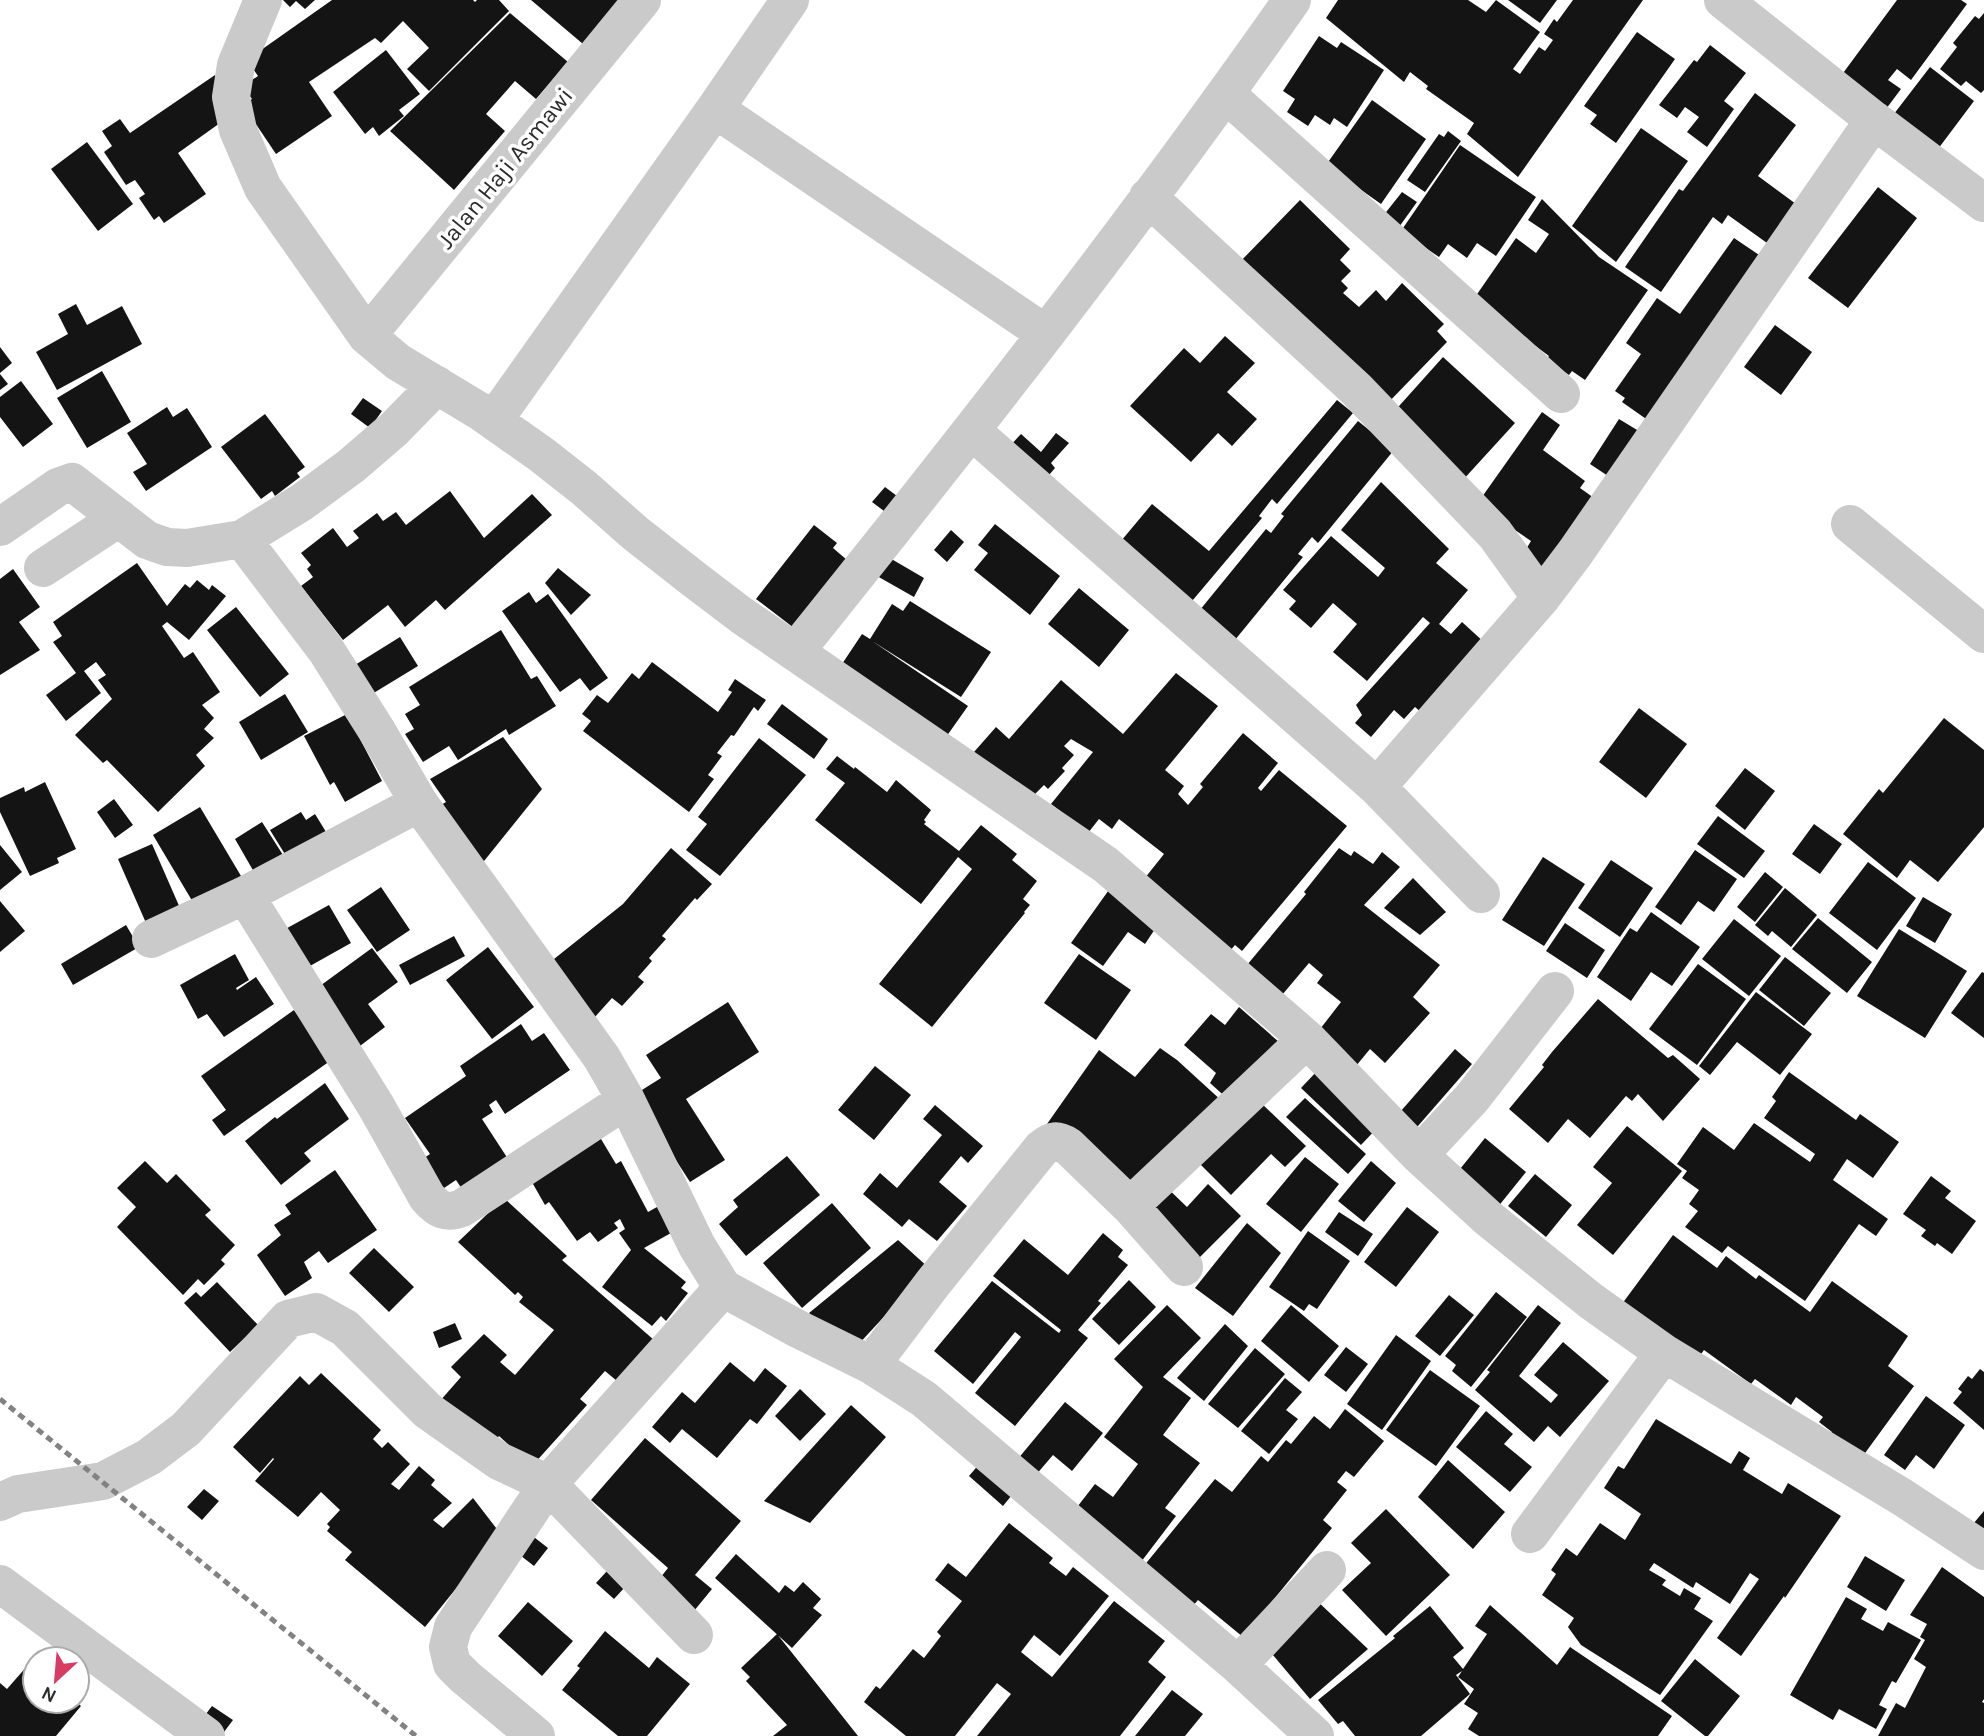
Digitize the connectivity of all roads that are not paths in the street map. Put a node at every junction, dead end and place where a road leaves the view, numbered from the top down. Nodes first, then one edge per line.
1 (263, 0) edge
2 (642, 0) edge
3 (790, 0) edge
4 (1292, 0) edge
5 (1723, 0) edge
6 (1226, 94) junction
7 (715, 109) junction
8 (1874, 120) junction
9 (1148, 197) junction
10 (1984, 203) edge
11 (1046, 334) junction
12 (367, 337) junction
13 (437, 385) junction
14 (1562, 394) dead end
15 (494, 420) junction
16 (972, 431) junction
17 (119, 518) junction
18 (1850, 524) dead end
19 (0, 527) edge
20 (242, 539) junction
21 (43, 568) dead end
22 (1541, 598) junction
23 (1984, 634) edge
24 (795, 652) junction
25 (1377, 787) junction
26 (419, 803) junction
27 (1481, 894) dead end
28 (245, 895) junction
29 (151, 939) dead end
30 (1555, 991) dead end
31 (1307, 1039) junction
32 (626, 1100) junction
33 (1419, 1155) junction
34 (1129, 1206) junction
35 (1184, 1267) dead end
36 (723, 1287) junction
37 (1664, 1353) junction
38 (871, 1365) junction
39 (548, 1484) junction
40 (0, 1502) edge
41 (1530, 1534) dead end
42 (1984, 1551) edge
43 (1327, 1570) dead end
44 (0, 1584) edge
45 (694, 1634) dead end
46 (1238, 1665) junction
47 (206, 1736) edge
48 (536, 1736) edge
49 (1315, 1736) edge

1 - 12 street
2 - 12 street, Jalan Haji Asmawi
3 - 7 street
4 - 6 street
5 - 8 street
6 - 9 street
6 - 14 street
7 - 11 street
7 - 15 street
8 - 10 street
8 - 22 street
9 - 11 street
9 - 22 street
11 - 16 street
12 - 13 street
13 - 15 street
13 - 20 street
15 - 24 street
16 - 24 street
16 - 25 street
17 - 19 street
17 - 20 street
17 - 21 street
18 - 23 street
20 - 26 street
22 - 25 street
24 - 31 street
25 - 27 street
26 - 28 street
26 - 32 street
28 - 29 street
28 - 32 street
30 - 33 street
31 - 33 street
31 - 34 street
32 - 36 street
33 - 37 street
34 - 35 street
34 - 38 street
36 - 38 street
36 - 39 street
37 - 41 street
37 - 42 street
38 - 46 street
39 - 40 street
39 - 45 street
39 - 48 street
43 - 46 street
44 - 47 street
46 - 49 street

